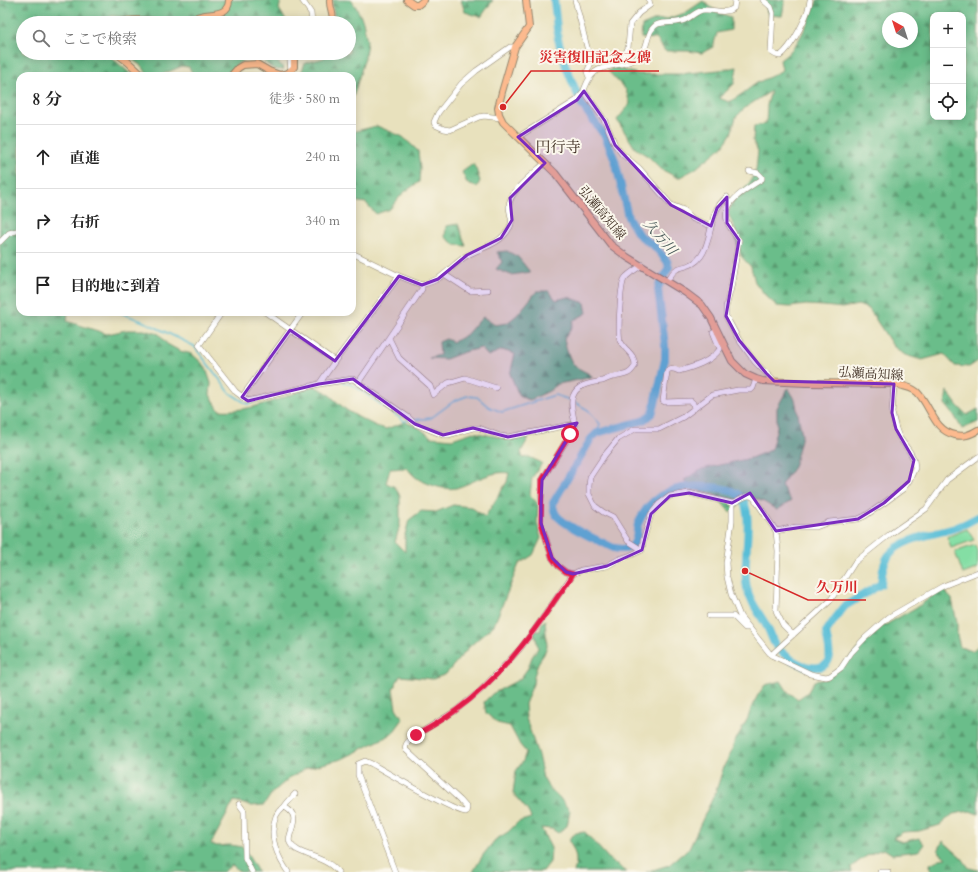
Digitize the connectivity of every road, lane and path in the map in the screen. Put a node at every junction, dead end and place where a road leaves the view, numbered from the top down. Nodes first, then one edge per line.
1 (229, 0) edge
2 (302, 0) edge
3 (330, 0) edge
4 (407, 0) edge
5 (424, 0) edge
6 (526, 0) edge
7 (575, 0) edge
8 (649, 0) edge
9 (735, 0) edge
10 (763, 0) edge
11 (810, 0) edge
12 (199, 16) edge
13 (311, 16) edge
14 (333, 16) edge
15 (515, 47) junction
16 (125, 60) edge
17 (290, 60) edge
18 (295, 60) edge
19 (622, 64) junction
20 (291, 70) joint
21 (139, 72) edge
22 (234, 72) edge
23 (272, 72) edge
24 (589, 77) junction
25 (581, 96) junction
26 (501, 118) junction
27 (518, 137) junction
28 (545, 163) junction
29 (749, 171) dead end
30 (729, 205) junction
31 (711, 226) junction
32 (16, 231) edge
33 (0, 242) edge
34 (356, 255) edge
35 (642, 265) junction
36 (444, 274) junction
37 (399, 276) junction
38 (666, 281) junction
39 (422, 285) junction
40 (488, 290) dead end
41 (219, 316) edge
42 (271, 316) edge
43 (300, 316) edge
44 (290, 330) junction
45 (717, 330) junction
46 (389, 338) junction
47 (335, 362) junction
48 (756, 379) junction
49 (774, 381) junction
50 (358, 383) junction
51 (319, 384) junction
52 (894, 384) junction
53 (496, 388) dead end
54 (242, 397) junction
55 (694, 409) junction
56 (575, 424) junction
57 (978, 430) edge
58 (978, 458) edge
59 (734, 503) junction
60 (776, 531) junction
61 (640, 549) junction
62 (978, 572) edge
63 (573, 574) junction
64 (709, 616) dead end
65 (750, 629) junction
66 (793, 635) junction
67 (772, 653) junction
68 (295, 794) dead end
69 (239, 804) dead end
70 (284, 808) junction
71 (252, 872) edge
72 (288, 872) edge
73 (338, 872) edge
74 (394, 872) edge
75 (880, 872) edge
76 (888, 872) edge

1 - 12 main road
2 - 13 street
3 - 14 main road
4 - 5 main road
6 - 15 main road
7 - 24 street
8 - 19 street
9 - 19 street
10 - 11 street
15 - 26 main road
15 - 26 street
16 - 21 main road
17 - 20 street
18 - 20 main road
19 - 24 street
22 - 23 main road
24 - 25 street
25 - 27 street
25 - 31 street
26 - 27 main road, 弘瀬高知線
27 - 28 main road, 弘瀬高知線
28 - 35 main road, 弘瀬高知線
28 - 36 street
29 - 30 street
30 - 31 street
30 - 49 street
31 - 38 street
32 - 33 street
34 - 37 street
35 - 38 main road, 弘瀬高知線
35 - 56 street
36 - 39 street
36 - 40 street
37 - 39 street
37 - 47 street
38 - 45 main road, 弘瀬高知線
39 - 46 street
41 - 54 street
42 - 44 street
43 - 44 street
44 - 47 street
44 - 54 street
45 - 48 main road, 弘瀬高知線
45 - 55 street
46 - 50 street
46 - 53 street
47 - 51 street
48 - 49 main road, 弘瀬高知線
48 - 55 street
49 - 52 main road, 弘瀬高知線
50 - 51 street
50 - 56 street
51 - 54 street
52 - 57 main road, 弘瀬高知線
52 - 60 street
55 - 61 street
56 - 63 street
58 - 66 street
59 - 60 street
59 - 61 street
59 - 65 street
60 - 66 street
61 - 63 street
62 - 67 street
63 - 74 street
64 - 65 street
65 - 67 street
66 - 67 street
68 - 70 street
69 - 71 street
70 - 72 street
70 - 73 street
75 - 76 street

